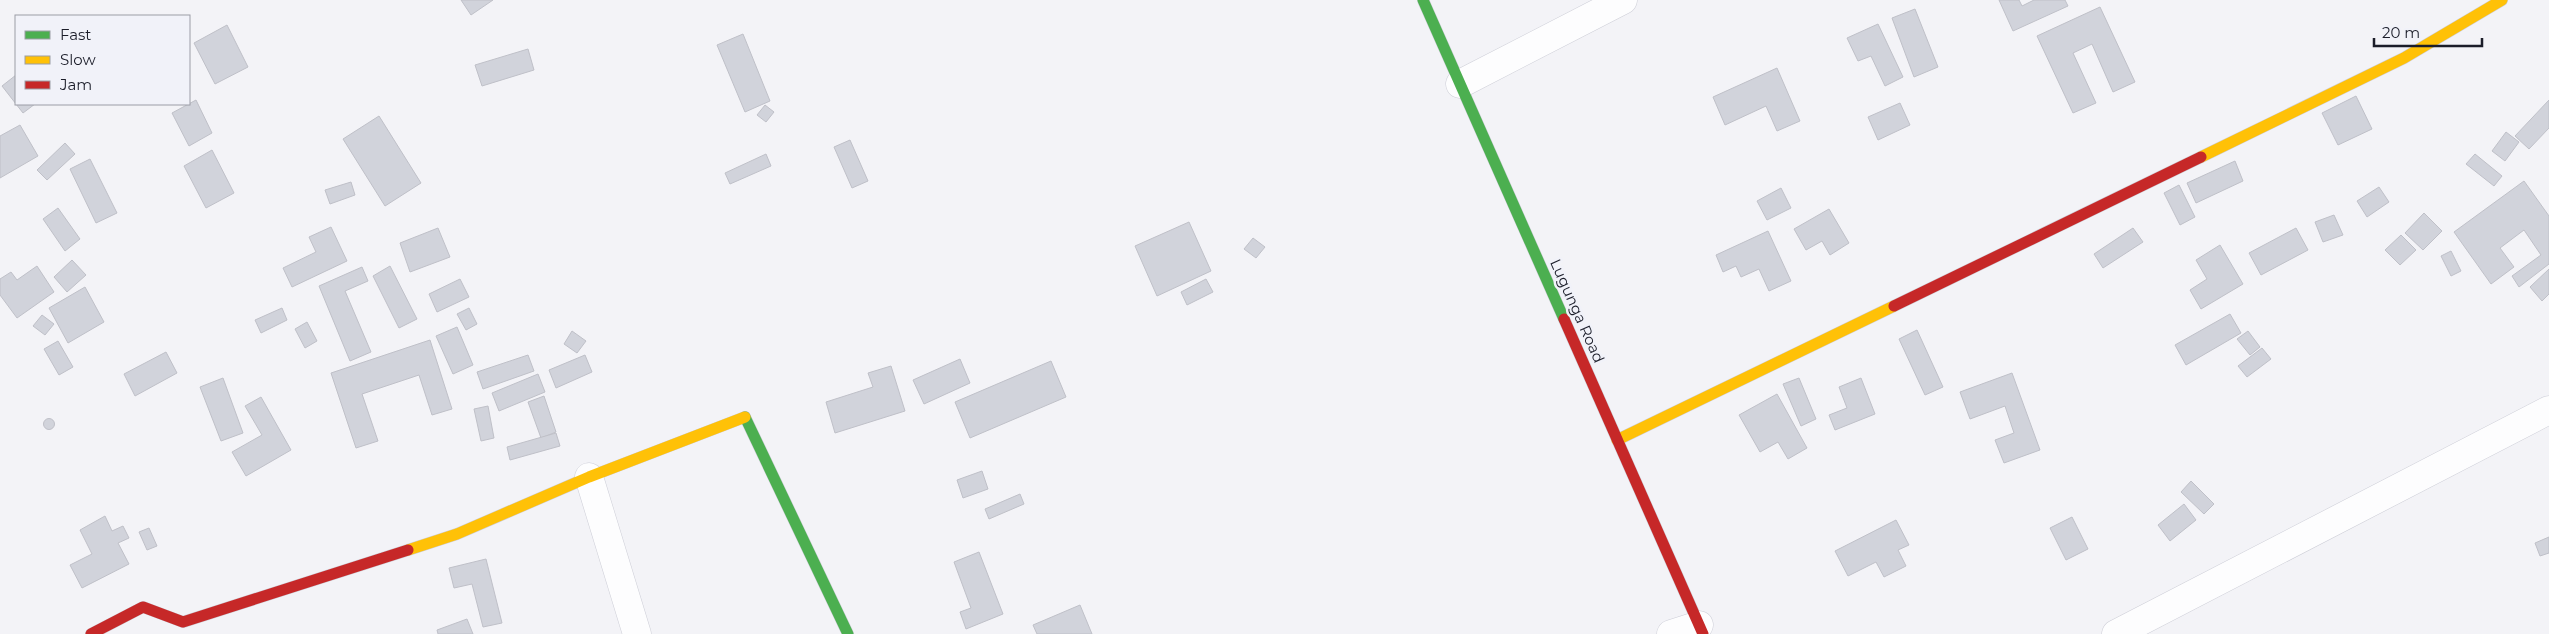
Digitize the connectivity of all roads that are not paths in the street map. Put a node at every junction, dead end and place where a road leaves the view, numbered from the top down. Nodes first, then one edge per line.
1 (1423, 0) edge
2 (1623, 0) edge
3 (2502, 0) edge
4 (1460, 84) junction
5 (2545, 420) edge
6 (1617, 440) junction
7 (588, 477) junction
8 (1701, 630) edge
9 (91, 634) edge
10 (636, 634) edge
11 (848, 634) edge
12 (1671, 634) edge
13 (2116, 634) edge

1 - 4 street, Lugunga Road
2 - 4 street
3 - 6 street
4 - 6 street, Lugunga Road
5 - 13 street
6 - 8 street, Lugunga Road
7 - 9 street
7 - 10 street
7 - 11 street
8 - 12 street

